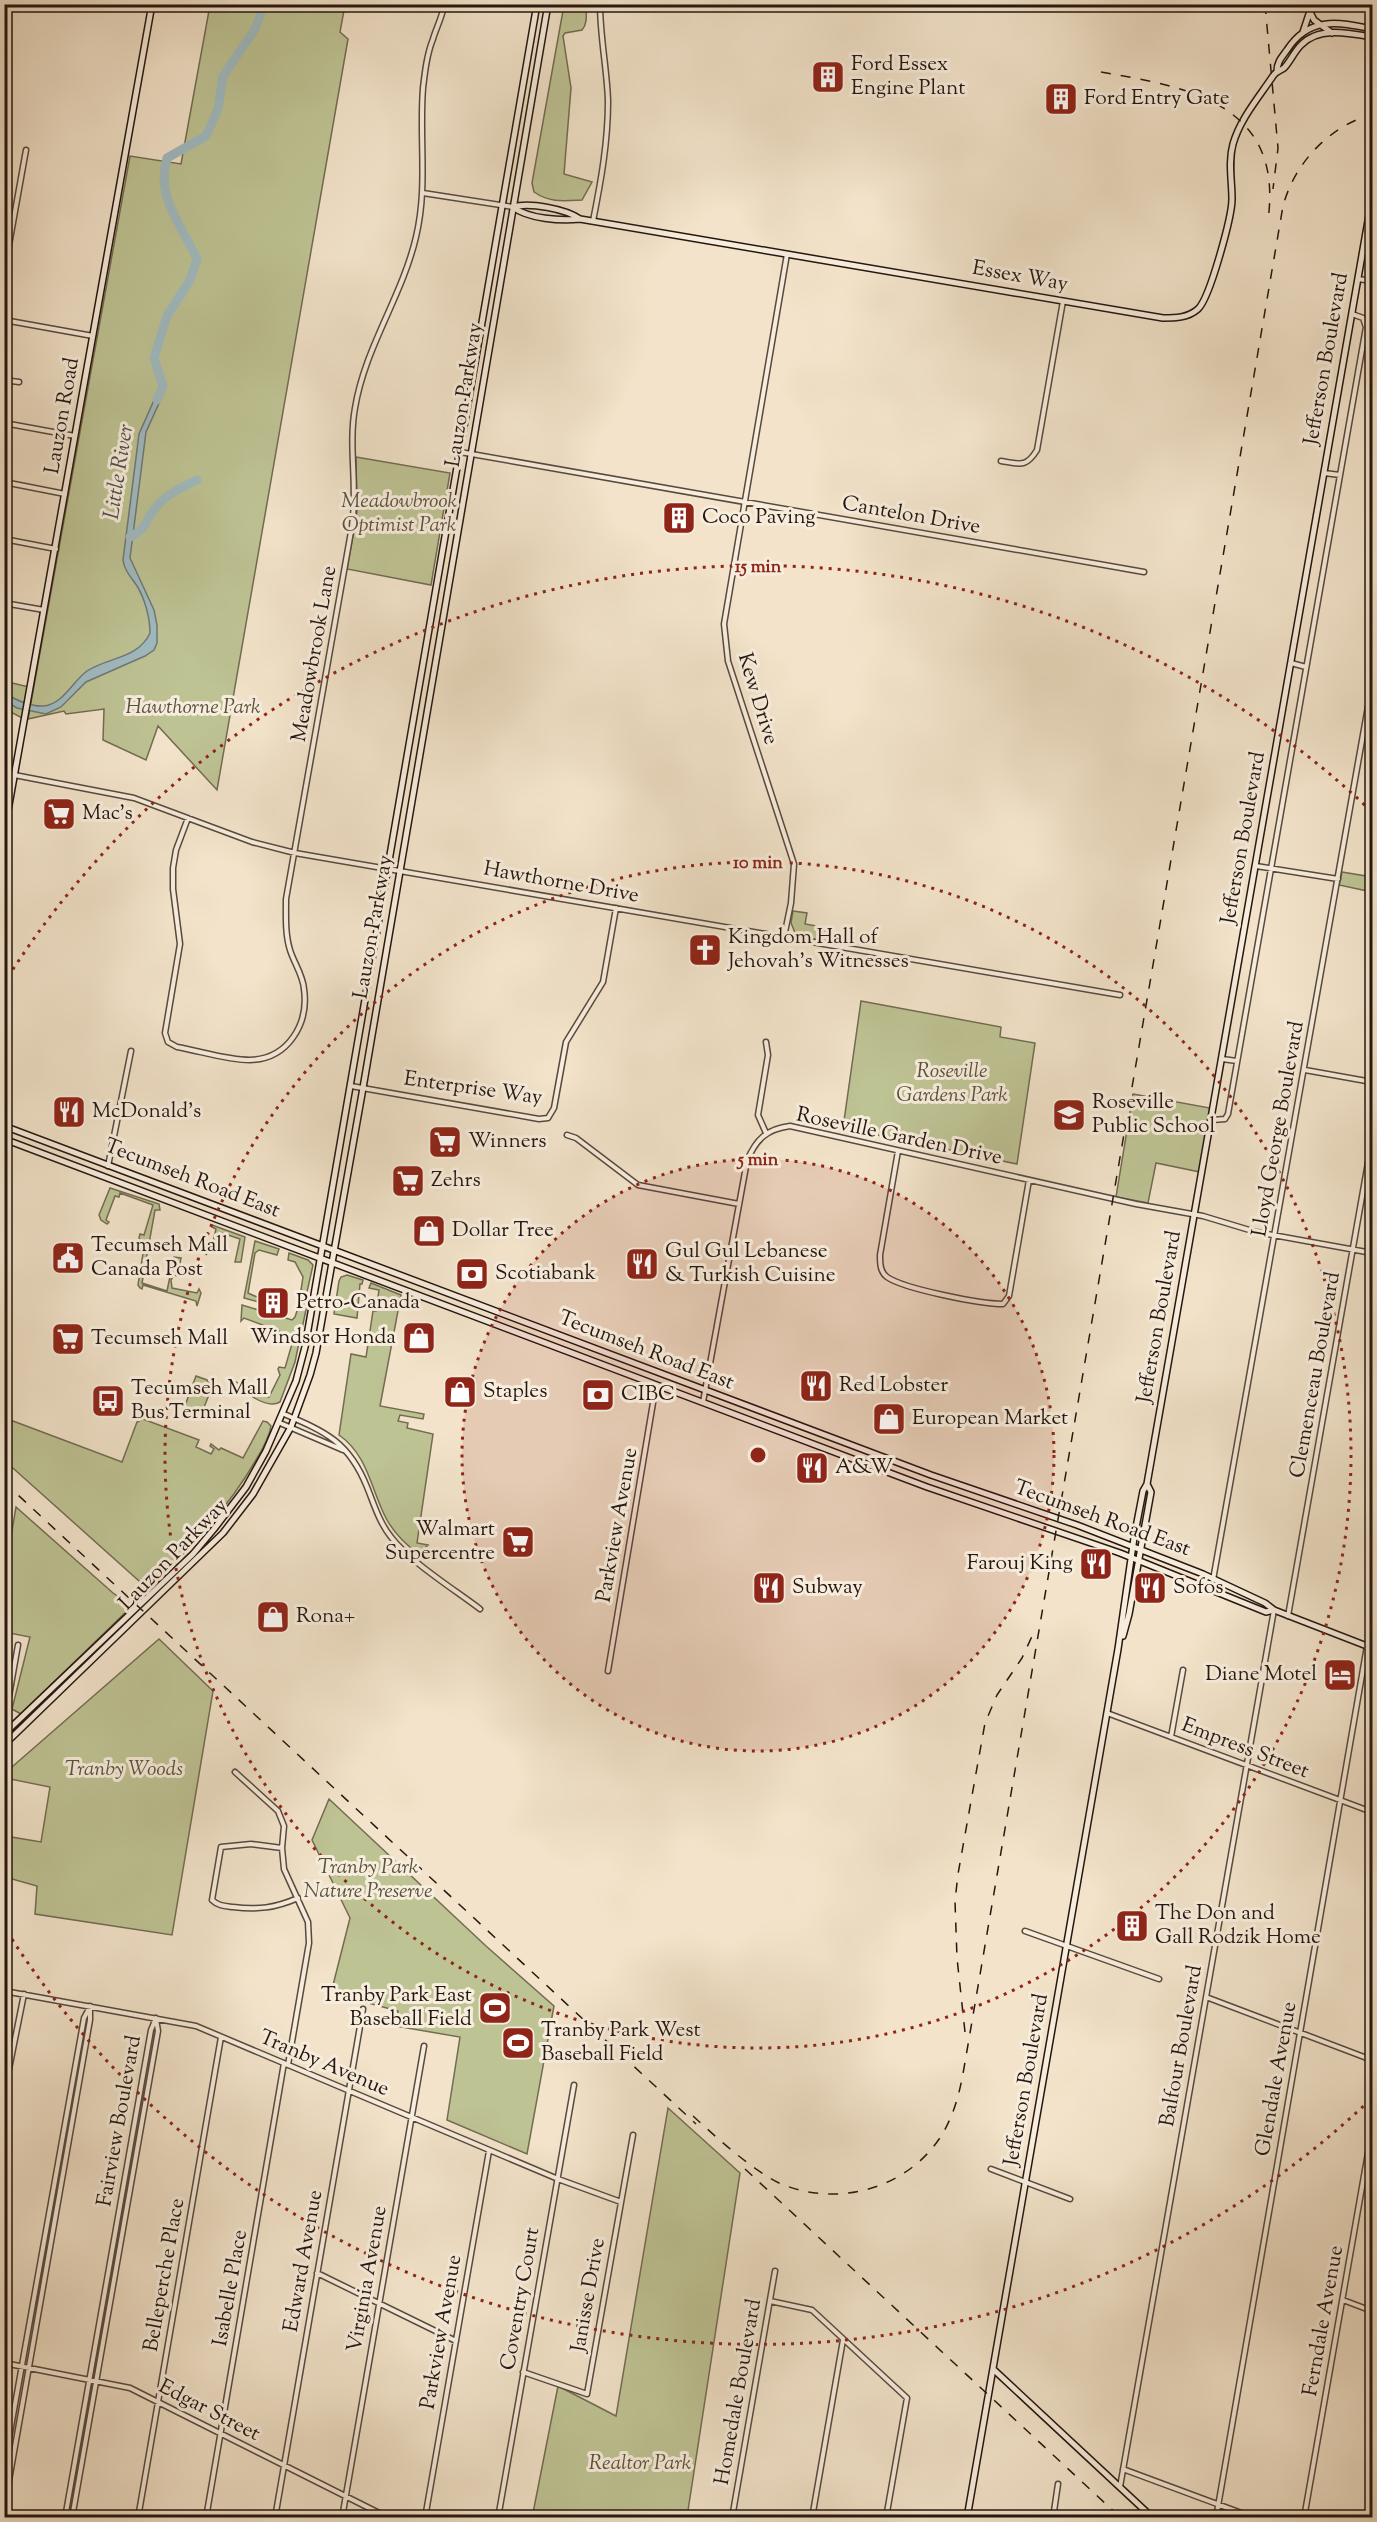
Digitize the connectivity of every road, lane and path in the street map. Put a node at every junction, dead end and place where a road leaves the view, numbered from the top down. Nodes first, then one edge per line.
1 (152, 4) edge
2 (444, 4) edge
3 (537, 4) edge
4 (548, 4) edge
5 (600, 4) edge
6 (1306, 4) edge
7 (1309, 14) junction
8 (1319, 25) junction
9 (1372, 27) edge
10 (1332, 33) junction
11 (1300, 35) junction
12 (1371, 37) edge
13 (1277, 71) junction
14 (26, 150) dead end
15 (423, 193) junction
16 (1372, 198) edge
17 (503, 204) junction
18 (513, 207) junction
19 (593, 221) junction
20 (787, 254) junction
21 (4, 273) edge
22 (1358, 279) junction
23 (1372, 281) edge
24 (1062, 301) junction
25 (1352, 314) junction
26 (4, 320) edge
27 (94, 336) junction
28 (4, 380) edge
29 (19, 382) dead end
30 (4, 423) edge
31 (76, 436) junction
32 (460, 452) junction
33 (472, 454) junction
34 (1001, 461) dead end
35 (1324, 473) junction
36 (1340, 475) junction
37 (4, 482) edge
38 (65, 494) junction
39 (745, 503) junction
40 (4, 539) edge
41 (56, 549) junction
42 (1144, 572) dead end
43 (4, 603) edge
44 (45, 610) junction
45 (1291, 663) junction
46 (1306, 667) junction
47 (1372, 684) edge
48 (4, 773) edge
49 (14, 775) junction
50 (188, 818) junction
51 (4, 833) edge
52 (295, 853) junction
53 (1256, 866) junction
54 (389, 868) junction
55 (1271, 868) junction
56 (400, 871) junction
57 (1338, 879) junction
58 (616, 908) junction
59 (784, 937) junction
60 (1120, 995) dead end
61 (766, 1042) dead end
62 (131, 1051) dead end
63 (1222, 1059) junction
64 (1237, 1061) junction
65 (1305, 1070) junction
66 (1372, 1082) edge
67 (351, 1086) junction
68 (363, 1088) junction
69 (1212, 1120) junction
70 (4, 1126) edge
71 (766, 1133) junction
72 (567, 1135) dead end
73 (4, 1139) edge
74 (1372, 1140) edge
75 (898, 1150) junction
76 (108, 1166) junction
77 (1029, 1180) junction
78 (739, 1203) junction
79 (1195, 1215) junction
80 (1275, 1236) junction
81 (323, 1246) junction
82 (1353, 1249) junction
83 (334, 1250) junction
84 (1372, 1252) edge
85 (321, 1258) junction
86 (333, 1263) junction
87 (656, 1384) junction
88 (706, 1392) junction
89 (703, 1402) junction
90 (284, 1414) junction
91 (295, 1419) junction
92 (280, 1423) junction
93 (291, 1427) junction
94 (344, 1450) junction
95 (1147, 1484) junction
96 (1133, 1547) junction
97 (1142, 1550) junction
98 (1131, 1557) junction
99 (1140, 1561) junction
100 (1214, 1580) junction
101 (480, 1609) dead end
102 (1274, 1610) junction
103 (1288, 1616) junction
104 (18, 1646) dead end
105 (1370, 1647) edge
106 (1119, 1649) junction
107 (1183, 1670) dead end
108 (608, 1671) dead end
109 (4, 1684) edge
110 (11, 1685) junction
111 (4, 1709) edge
112 (1107, 1713) junction
113 (4, 1734) edge
114 (1171, 1737) junction
115 (4, 1745) edge
116 (1247, 1765) junction
117 (235, 1772) dead end
118 (1341, 1801) junction
119 (1372, 1812) edge
120 (282, 1848) junction
121 (298, 1898) junction
122 (1025, 1931) dead end
123 (1067, 1947) junction
124 (1159, 1979) dead end
125 (4, 1990) edge
126 (24, 1994) junction
127 (1206, 1997) junction
128 (90, 2006) junction
129 (363, 2009) dead end
130 (156, 2018) junction
131 (1300, 2033) junction
132 (222, 2037) junction
133 (424, 2046) dead end
134 (1372, 2060) edge
135 (286, 2064) junction
136 (574, 2085) dead end
137 (350, 2091) junction
138 (4, 2094) edge
139 (412, 2117) junction
140 (64, 2126) junction
141 (71, 2127) junction
142 (1372, 2130) edge
143 (633, 2135) dead end
144 (130, 2149) junction
145 (136, 2150) junction
146 (489, 2151) junction
147 (991, 2169) dead end
148 (558, 2180) junction
149 (1026, 2182) junction
150 (1070, 2199) dead end
151 (621, 2202) junction
152 (44, 2243) junction
153 (51, 2244) junction
154 (111, 2256) junction
155 (118, 2257) junction
156 (774, 2271) dead end
157 (317, 2273) junction
158 (1343, 2300) junction
159 (770, 2301) junction
160 (379, 2304) junction
161 (1372, 2311) edge
162 (843, 2340) junction
163 (456, 2341) junction
164 (4, 2363) edge
165 (22, 2367) junction
166 (29, 2368) junction
167 (993, 2369) junction
168 (524, 2372) junction
169 (90, 2379) junction
170 (96, 2380) junction
171 (159, 2401) junction
172 (221, 2433) junction
173 (284, 2465) junction
174 (4, 2466) edge
175 (1124, 2469) junction
176 (71, 2483) junction
177 (1058, 2484) dead end
178 (78, 2485) junction
179 (1120, 2487) junction
180 (6, 2489) edge
181 (346, 2496) junction
182 (1217, 2504) junction
183 (4, 2509) edge
184 (65, 2517) edge
185 (72, 2517) edge
186 (138, 2517) edge
187 (206, 2517) edge
188 (275, 2517) edge
189 (342, 2517) edge
190 (389, 2517) edge
191 (425, 2517) edge
192 (498, 2517) edge
193 (732, 2517) edge
194 (812, 2517) edge
195 (886, 2517) edge
196 (967, 2517) edge
197 (1053, 2517) edge
198 (1153, 2517) edge
199 (1216, 2517) edge
200 (1255, 2517) edge
201 (1304, 2517) edge

1 - 27 main road, Lauzon Road
2 - 15 street, Meadowbrook Lane
3 - 17 main road, Lauzon Parkway
4 - 18 main road, Lauzon Parkway
5 - 19 street
6 - 7 main road
7 - 8 main road
7 - 11 main road
8 - 9 main road, Essex Way
8 - 10 main road
8 - 11 main road, Essex Way
10 - 12 main road, Essex Way
10 - 13 main road, Essex Way
11 - 13 main road, Essex Way
13 - 24 main road, Essex Way
14 - 21 street
15 - 17 street, Essex Way
15 - 52 street, Meadowbrook Lane
16 - 22 main road, Jefferson Boulevard
17 - 18 street, Essex Way
17 - 32 main road, Lauzon Parkway
18 - 19 main road, Essex Way
18 - 33 main road, Lauzon Parkway
19 - 20 main road, Essex Way
20 - 24 main road, Essex Way
20 - 39 street, Kew Drive
22 - 23 street
22 - 25 main road, Jefferson Boulevard
24 - 34 street
25 - 35 main road, Jefferson Boulevard
25 - 36 street
26 - 27 street
27 - 31 main road, Lauzon Road
28 - 29 street
30 - 31 street
31 - 38 main road, Lauzon Road
32 - 33 street, Cantelon Drive
32 - 54 main road, Lauzon Parkway
33 - 39 street, Cantelon Drive
33 - 56 main road, Lauzon Parkway
35 - 36 street
35 - 45 main road, Jefferson Boulevard
36 - 46 street
37 - 38 street
38 - 41 main road, Lauzon Road
39 - 42 street, Cantelon Drive
39 - 59 street, Kew Drive
40 - 41 street
41 - 44 main road, Lauzon Road
43 - 44 street
44 - 49 main road, Lauzon Road
45 - 46 street
45 - 53 main road, Jefferson Boulevard
46 - 55 street
47 - 57 street, Lloyd George Boulevard
48 - 49 street, Hawthorne Drive
49 - 50 street, Hawthorne Drive
49 - 51 main road, Lauzon Road
50 - 52 street, Hawthorne Drive
50 - 52 street, Meadowbrook Lane
52 - 54 street, Hawthorne Drive
53 - 55 street
53 - 63 main road, Jefferson Boulevard
54 - 56 street, Hawthorne Drive
54 - 67 main road, Lauzon Parkway
55 - 57 street
55 - 64 street
56 - 58 street, Hawthorne Drive
56 - 68 main road, Lauzon Parkway
57 - 65 street, Lloyd George Boulevard
58 - 59 street, Hawthorne Drive
58 - 68 street, Enterprise Way
59 - 60 street, Hawthorne Drive
61 - 71 street
62 - 76 street
63 - 64 street
63 - 69 main road, Jefferson Boulevard
64 - 69 street
65 - 66 street
65 - 80 street, Lloyd George Boulevard
67 - 68 street, Enterprise Way
67 - 81 main road, Lauzon Parkway
68 - 83 main road, Lauzon Parkway
69 - 79 main road, Jefferson Boulevard
70 - 76 main road, Tecumseh Road East
71 - 75 street, Roseville Garden Drive
71 - 78 street, Roseville Garden Drive
72 - 78 street
73 - 85 main road, Tecumseh Road East
74 - 82 street, Clemenceau Boulevard
75 - 77 street, Roseville Garden Drive
75 - 77 street
76 - 81 main road, Tecumseh Road East
77 - 79 street, Roseville Garden Drive
78 - 88 street, Roseville Garden Drive
79 - 80 street, Roseville Garden Drive
79 - 95 main road, Jefferson Boulevard
80 - 82 street, Roseville Garden Drive
80 - 100 street, Lloyd George Boulevard
81 - 83 main road, Tecumseh Road East
81 - 85 main road, Lauzon Parkway
82 - 84 street, Roseville Garden Drive
82 - 103 street, Clemenceau Boulevard
83 - 86 main road, Lauzon Parkway
83 - 88 main road, Tecumseh Road East
85 - 86 main road, Tecumseh Road East
85 - 90 main road, Lauzon Parkway
86 - 87 main road, Tecumseh Road East
86 - 91 main road, Lauzon Parkway
87 - 89 main road, Tecumseh Road East
87 - 108 street, Parkview Avenue
88 - 89 street, Roseville Garden Drive
88 - 96 main road, Tecumseh Road East
89 - 98 main road, Tecumseh Road East
90 - 91 street
90 - 92 main road, Lauzon Parkway
91 - 93 main road, Lauzon Parkway
91 - 94 street
92 - 93 street
92 - 113 main road, Lauzon Parkway
93 - 94 street
93 - 115 main road, Lauzon Parkway
94 - 101 street
95 - 96 main road, Jefferson Boulevard
95 - 97 main road, Jefferson Boulevard
96 - 97 main road, Tecumseh Road East
96 - 98 main road, Jefferson Boulevard
97 - 99 main road, Jefferson Boulevard
97 - 100 main road, Tecumseh Road East
98 - 99 main road, Tecumseh Road East
98 - 106 main road, Jefferson Boulevard
99 - 102 main road, Tecumseh Road East
99 - 106 main road, Jefferson Boulevard
100 - 102 main road, Tecumseh Road East
102 - 103 main road, Tecumseh Road East
102 - 116 street, Balfour Boulevard
103 - 105 main road, Tecumseh Road East
104 - 110 street
105 - 118 street, Glendale Avenue
106 - 112 main road, Jefferson Boulevard
107 - 114 street
109 - 110 street
110 - 111 street
112 - 114 street, Empress Street
112 - 123 main road, Jefferson Boulevard
114 - 116 street, Empress Street
116 - 118 street, Empress Street
116 - 127 street, Balfour Boulevard
117 - 120 street, Isabelle Place
118 - 119 street, Empress Street
118 - 131 street, Glendale Avenue
120 - 121 street, Isabelle Place
120 - 121 street
121 - 135 street, Isabelle Place
122 - 123 street
123 - 124 street
123 - 149 main road, Jefferson Boulevard
125 - 126 street, Tranby Avenue
126 - 128 street, Tranby Avenue
126 - 138 street
127 - 131 street
127 - 175 street, Balfour Boulevard
128 - 130 street, Tranby Avenue
128 - 140 street
128 - 141 street
129 - 137 street, Edward Avenue
130 - 132 street, Tranby Avenue
130 - 144 street, Fairview Boulevard
130 - 145 street, Fairview Boulevard
131 - 134 street
131 - 182 street, Glendale Avenue
132 - 135 street, Tranby Avenue
132 - 171 street, Belleperche Place
133 - 139 street, Virginia Avenue
135 - 137 street, Tranby Avenue
135 - 172 street, Isabelle Place
136 - 148 street, Coventry Court
137 - 139 street, Tranby Avenue
137 - 157 street, Edward Avenue
139 - 146 street, Tranby Avenue
139 - 160 street, Virginia Avenue
140 - 141 street
140 - 152 street
141 - 153 street
142 - 158 street, Ferndale Avenue
143 - 151 street, Janisse Drive
144 - 145 street
144 - 154 street, Fairview Boulevard
145 - 155 street, Fairview Boulevard
146 - 148 street, Tranby Avenue
146 - 163 street, Parkview Avenue
147 - 149 street
148 - 151 street, Tranby Avenue
148 - 168 street, Coventry Court
149 - 150 street
149 - 167 main road, Jefferson Boulevard
151 - 168 street, Janisse Drive
152 - 153 street
152 - 165 street
153 - 166 street
154 - 155 street
154 - 169 street, Fairview Boulevard
155 - 170 street, Fairview Boulevard
156 - 159 street, Homedale Boulevard
157 - 160 street
157 - 173 street, Edward Avenue
158 - 161 street
158 - 201 street, Ferndale Avenue
159 - 162 street
159 - 193 street, Homedale Boulevard
160 - 163 street
160 - 181 street, Virginia Avenue
162 - 194 street
162 - 195 street
163 - 191 street, Parkview Avenue
164 - 165 street, Edgar Street
165 - 166 street, Edgar Street
165 - 174 street
166 - 169 street, Edgar Street
166 - 180 street
167 - 179 main road
167 - 196 main road, Jefferson Boulevard
168 - 192 street, Coventry Court
169 - 170 street, Edgar Street
169 - 176 street, Fairview Boulevard
170 - 171 street, Edgar Street
170 - 178 street, Fairview Boulevard
171 - 172 street, Edgar Street
171 - 186 street, Belleperche Place
172 - 173 street, Edgar Street
172 - 187 street, Isabelle Place
173 - 181 street, Edgar Street
173 - 188 street, Edward Avenue
175 - 179 street, Balfour Boulevard
175 - 182 street
176 - 178 street
176 - 184 street, Fairview Boulevard
177 - 197 street
178 - 185 street, Fairview Boulevard
179 - 198 main road
180 - 183 street
181 - 189 street, Virginia Avenue
181 - 190 street, Edgar Street
182 - 199 street, Glendale Avenue
182 - 200 street

